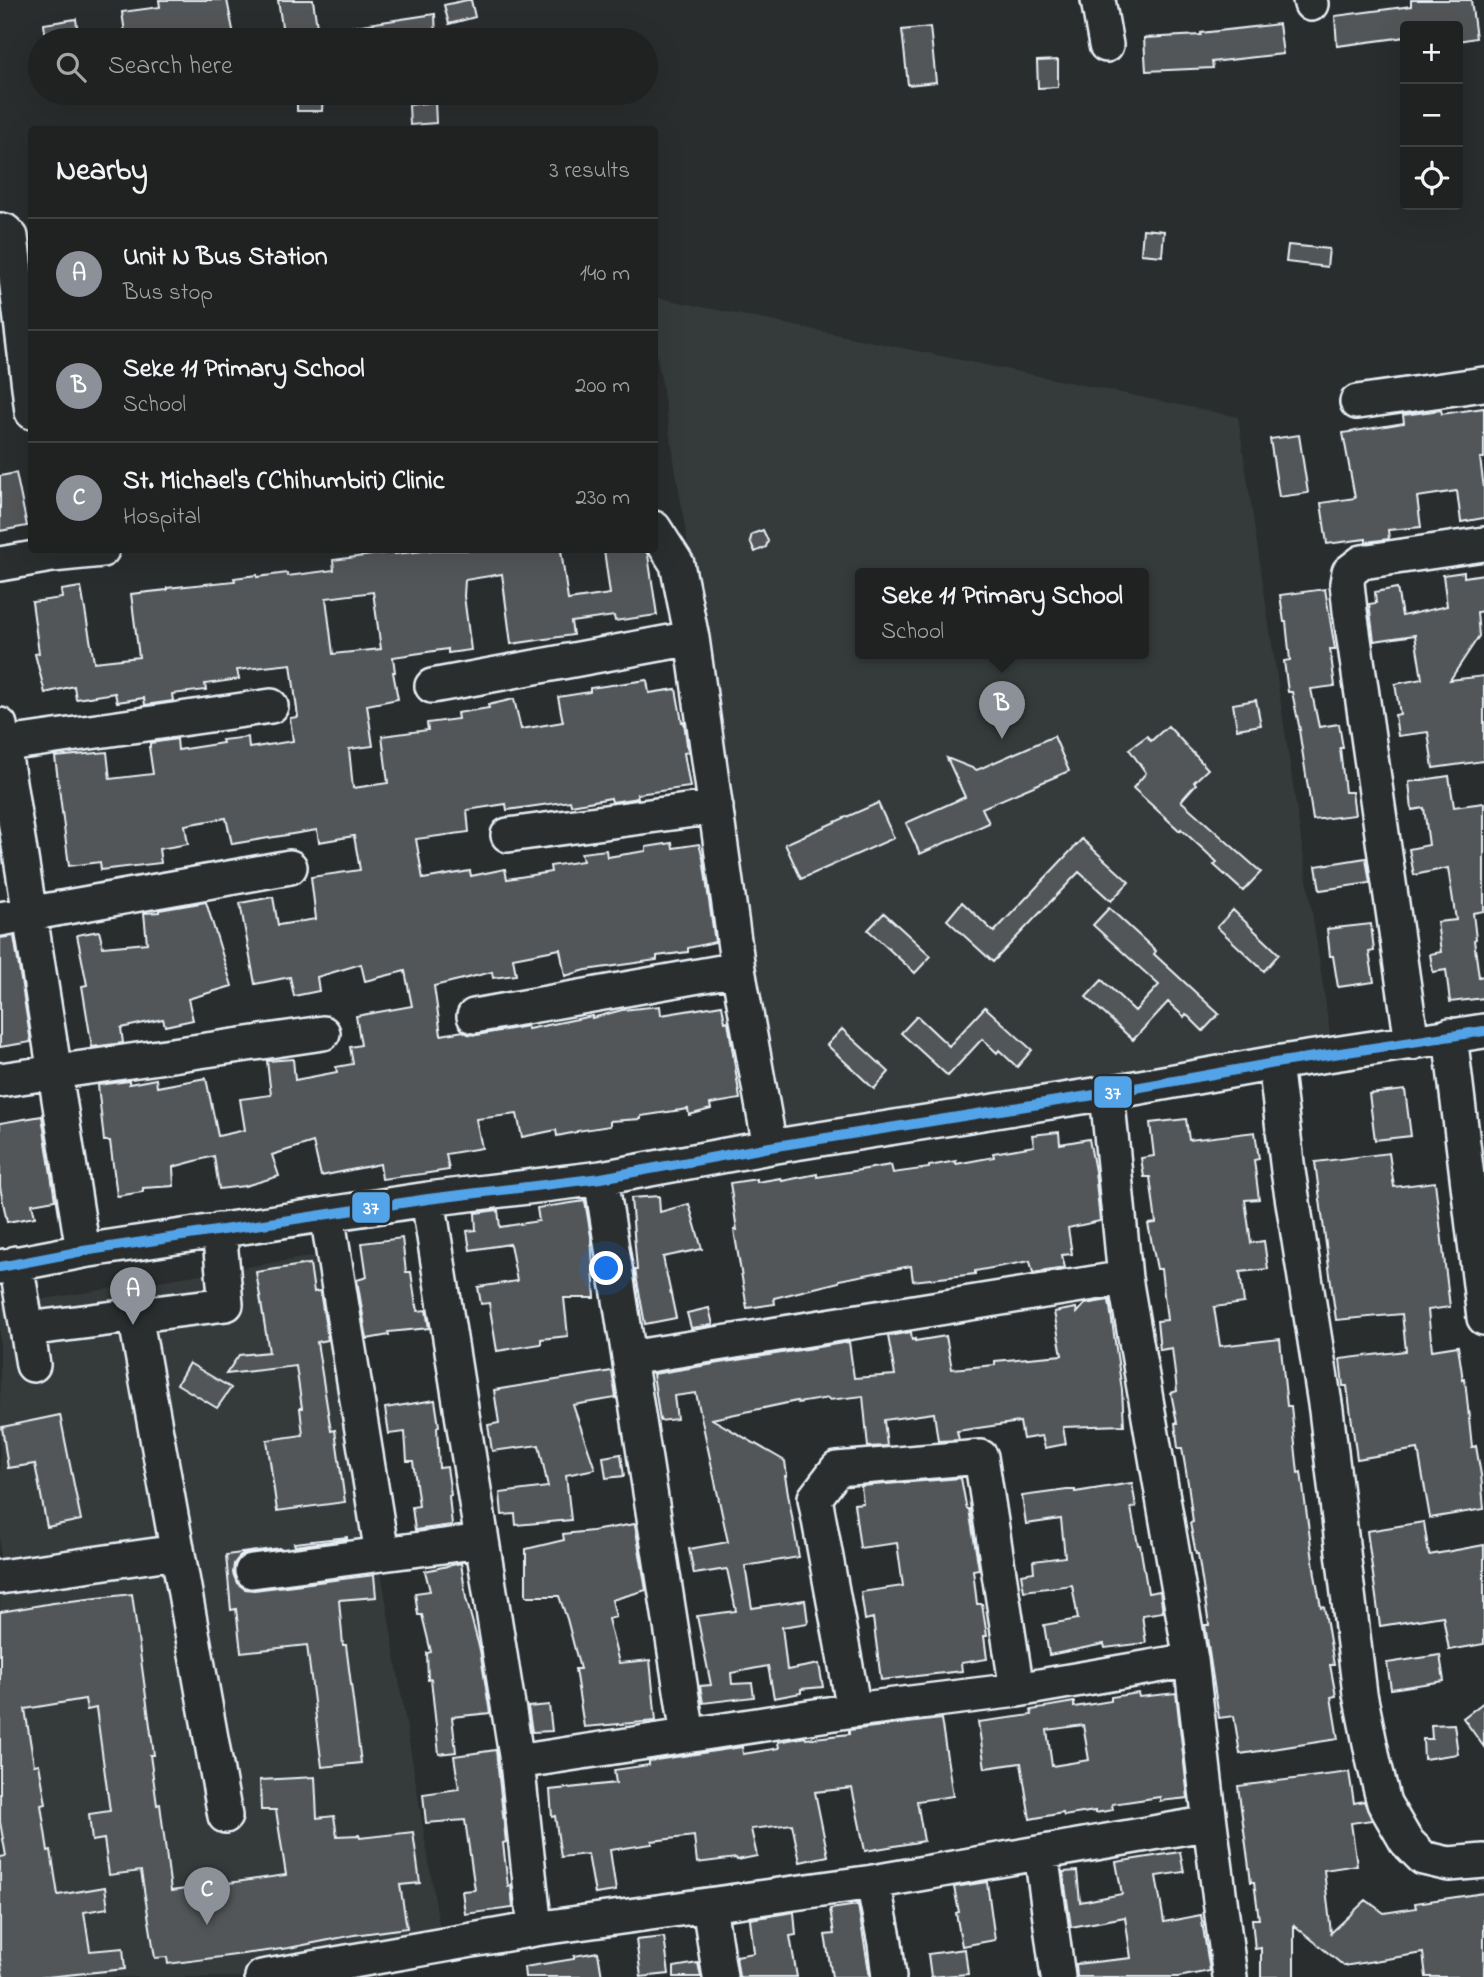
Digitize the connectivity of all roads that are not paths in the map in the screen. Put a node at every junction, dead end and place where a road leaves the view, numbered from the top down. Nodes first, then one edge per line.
1 (1098, 0) edge
2 (1106, 45) dead end
3 (0, 230) edge
4 (28, 380) edge
5 (1484, 384) edge
6 (1357, 402) dead end
7 (658, 534) edge
8 (1484, 544) edge
9 (48, 553) edge
10 (0, 564) edge
11 (691, 638) junction
12 (432, 685) dead end
13 (271, 706) dead end
14 (1, 739) edge
15 (716, 807) junction
16 (508, 835) dead end
17 (290, 867) dead end
18 (15, 917) edge
19 (738, 969) junction
20 (474, 1016) dead end
21 (1484, 1031) edge
22 (323, 1033) dead end
23 (1450, 1035) junction
24 (1412, 1043) junction
25 (1275, 1063) junction
26 (55, 1071) junction
27 (0, 1080) edge
28 (1107, 1093) junction
29 (770, 1147) junction
30 (601, 1178) junction
31 (428, 1199) junction
32 (327, 1214) junction
33 (219, 1230) junction
34 (83, 1251) junction
35 (8, 1265) edge
36 (1125, 1278) junction
37 (135, 1315) junction
38 (1484, 1318) edge
39 (27, 1328) junction
40 (629, 1358) junction
41 (33, 1365) dead end
42 (482, 1541) junction
43 (177, 1552) junction
44 (382, 1554) junction
45 (252, 1571) dead end
46 (0, 1577) edge
47 (1191, 1660) junction
48 (1017, 1690) junction
49 (854, 1710) junction
50 (688, 1735) junction
51 (517, 1762) junction
52 (225, 1816) dead end
53 (1210, 1823) junction
54 (1041, 1853) junction
55 (1484, 1861) edge
56 (873, 1882) junction
57 (709, 1906) junction
58 (535, 1929) junction
59 (262, 1977) edge
60 (720, 1977) edge
61 (889, 1977) edge
62 (1058, 1977) edge
63 (1230, 1977) edge

1 - 2 street
3 - 4 street
5 - 6 street
7 - 11 street
8 - 24 street
9 - 10 street
11 - 12 street
11 - 15 street
13 - 14 street
14 - 18 street
15 - 16 street
15 - 19 street
17 - 18 street
18 - 26 street
19 - 20 street
19 - 29 street
21 - 23 street
22 - 26 street
23 - 24 street
23 - 38 street
24 - 25 street
25 - 28 street
25 - 55 street
26 - 27 street
26 - 34 street
28 - 29 street
28 - 36 street
29 - 30 street
30 - 31 street
30 - 40 street
31 - 32 street
31 - 42 street
32 - 33 street
32 - 44 street
33 - 34 street
33 - 37 street
34 - 35 street
35 - 39 street
36 - 40 street
36 - 47 street
37 - 39 street
37 - 43 street
39 - 41 street
40 - 50 street
42 - 44 street
42 - 51 street
43 - 46 street
43 - 52 street
44 - 45 street
47 - 48 street
47 - 53 street
48 - 49 street
48 - 49 street
49 - 50 street
50 - 51 street
51 - 58 street
53 - 54 street
53 - 63 street
54 - 56 street
54 - 62 street
56 - 57 street
56 - 61 street
57 - 58 street
57 - 60 street
58 - 59 street

